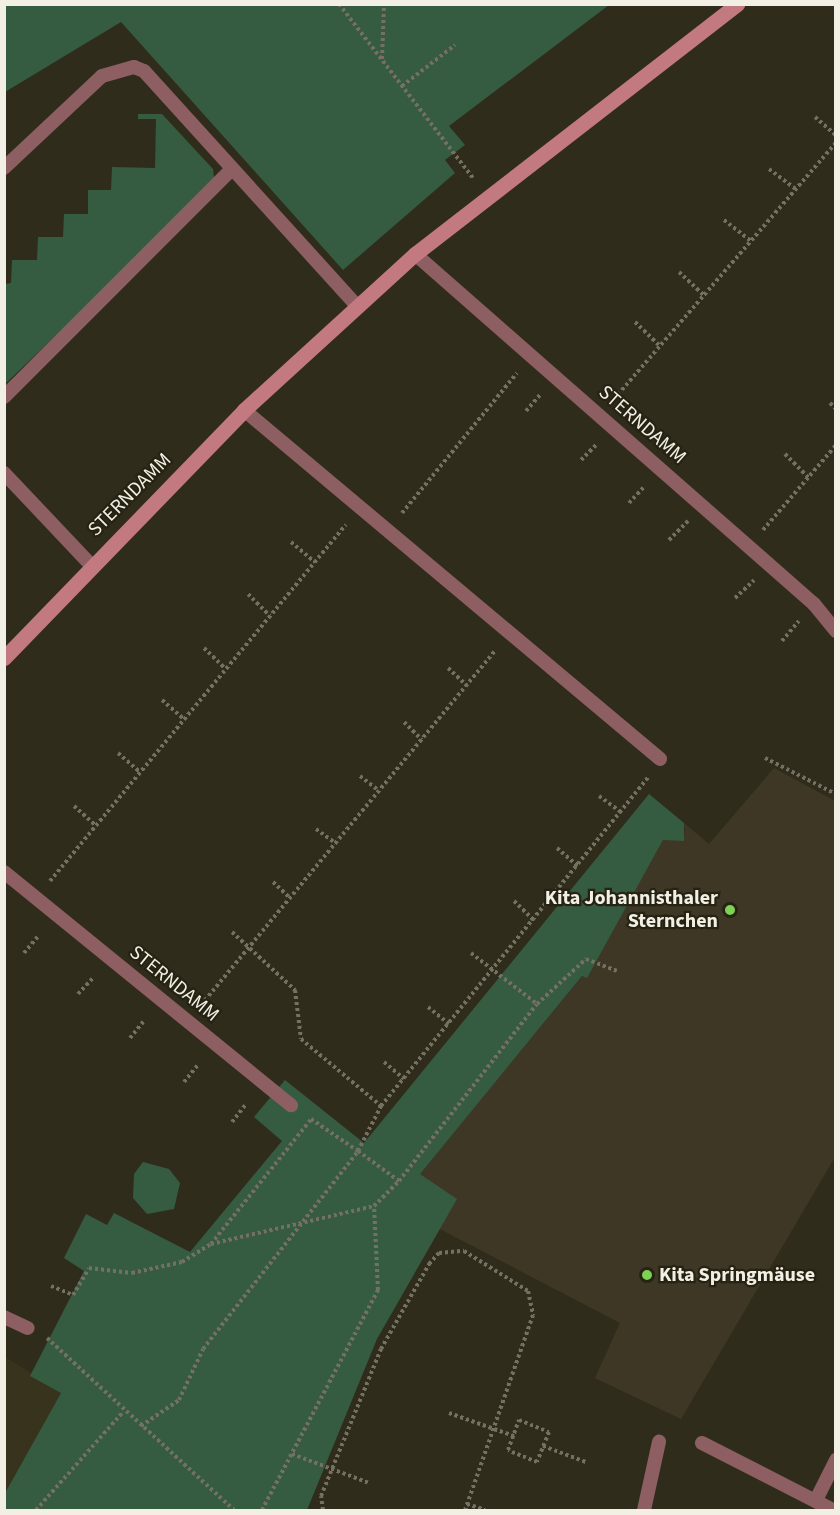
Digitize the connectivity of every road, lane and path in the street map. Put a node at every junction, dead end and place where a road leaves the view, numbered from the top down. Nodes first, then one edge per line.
1 (339, 4) edge
2 (384, 4) edge
3 (736, 4) edge
4 (455, 45) dead end
5 (381, 60) junction
6 (402, 86) junction
7 (814, 117) dead end
8 (836, 135) edge
9 (836, 143) edge
10 (4, 168) edge
11 (232, 169) junction
12 (769, 169) dead end
13 (796, 189) junction
14 (487, 196) junction
15 (724, 220) dead end
16 (751, 241) junction
17 (415, 254) junction
18 (679, 272) dead end
19 (704, 295) junction
20 (357, 306) junction
21 (635, 322) dead end
22 (660, 346) junction
23 (531, 356) junction
24 (4, 397) edge
25 (830, 403) dead end
26 (836, 409) edge
27 (244, 410) junction
28 (600, 416) junction
29 (836, 445) edge
30 (785, 454) dead end
31 (4, 473) edge
32 (808, 477) junction
33 (361, 507) junction
34 (388, 530) junction
35 (291, 542) dead end
36 (749, 546) junction
37 (315, 562) junction
38 (90, 564) junction
39 (248, 594) dead end
40 (270, 616) junction
41 (836, 631) edge
42 (510, 633) junction
43 (204, 648) dead end
44 (4, 658) edge
45 (448, 668) dead end
46 (226, 669) junction
47 (467, 686) junction
48 (162, 700) dead end
49 (184, 719) junction
50 (404, 722) dead end
51 (422, 740) junction
52 (118, 753) dead end
53 (765, 758) dead end
54 (660, 759) joint
55 (140, 772) junction
56 (360, 776) dead end
57 (379, 791) junction
58 (836, 794) edge
59 (599, 796) dead end
60 (75, 806) dead end
61 (622, 813) junction
62 (96, 826) junction
63 (316, 830) dead end
64 (335, 843) junction
65 (557, 848) dead end
66 (578, 866) junction
67 (4, 872) edge
68 (273, 882) dead end
69 (36, 898) junction
70 (290, 898) junction
71 (514, 901) dead end
72 (534, 920) junction
73 (232, 932) dead end
74 (39, 935) dead end
75 (249, 947) junction
76 (24, 952) dead end
77 (471, 953) dead end
78 (492, 970) junction
79 (617, 971) dead end
80 (92, 979) dead end
81 (78, 994) dead end
82 (537, 1004) junction
83 (428, 1007) dead end
84 (144, 1021) dead end
85 (187, 1022) junction
86 (449, 1024) junction
87 (130, 1038) dead end
88 (384, 1062) dead end
89 (198, 1065) dead end
90 (404, 1079) junction
91 (184, 1082) dead end
92 (246, 1104) dead end
93 (291, 1105) dead end
94 (381, 1106) junction
95 (232, 1122) dead end
96 (358, 1151) junction
97 (399, 1181) junction
98 (374, 1206) junction
99 (304, 1223) junction
100 (211, 1244) junction
101 (51, 1286) dead end
102 (4, 1317) edge
103 (28, 1328) joint
104 (123, 1412) junction
105 (449, 1413) dead end
106 (141, 1426) junction
107 (493, 1428) junction
108 (514, 1436) junction
109 (659, 1442) dead end
110 (702, 1443) dead end
111 (543, 1446) junction
112 (292, 1454) junction
113 (836, 1460) edge
114 (586, 1462) dead end
115 (331, 1471) junction
116 (369, 1483) dead end
117 (816, 1500) junction
118 (467, 1504) junction
119 (36, 1510) edge
120 (234, 1510) edge
121 (262, 1510) edge
122 (323, 1510) edge
123 (465, 1510) edge
124 (485, 1510) edge
125 (644, 1510) edge
126 (833, 1510) edge

1 - 5 path
2 - 5 path
3 - 14 street, STERNDAMM
4 - 6 path
5 - 6 path
6 - 14 path
7 - 8 path
9 - 13 path
10 - 11 lane
11 - 20 lane
11 - 24 lane
12 - 13 path
13 - 16 path
14 - 17 street, STERNDAMM
15 - 16 path
16 - 19 path
17 - 20 street, STERNDAMM
17 - 23 lane, STERNDAMM
18 - 19 path
19 - 22 path
20 - 27 street, STERNDAMM
21 - 22 path
22 - 28 path
23 - 28 lane, STERNDAMM
23 - 34 path
25 - 26 path
27 - 33 lane
27 - 38 street, STERNDAMM
28 - 36 lane, STERNDAMM
29 - 32 path
30 - 32 path
31 - 38 lane, STERNDAMM
32 - 36 path
33 - 34 lane
33 - 37 path
34 - 42 lane
35 - 37 path
36 - 41 lane, STERNDAMM
37 - 40 path
38 - 44 street, STERNDAMM
39 - 40 path
40 - 46 path
42 - 47 path
42 - 54 lane
43 - 46 path
45 - 47 path
46 - 49 path
47 - 51 path
48 - 49 path
49 - 55 path
50 - 51 path
51 - 57 path
52 - 55 path
53 - 58 path
54 - 61 path
55 - 62 path
56 - 57 path
57 - 64 path
59 - 61 path
60 - 62 path
61 - 66 path
62 - 69 path
63 - 64 path
64 - 70 path
65 - 66 path
66 - 72 path
67 - 69 lane, STERNDAMM
68 - 70 path
69 - 85 lane, STERNDAMM
70 - 75 path
71 - 72 path
72 - 78 path
73 - 75 path
74 - 76 path
75 - 85 path
75 - 94 path
77 - 78 path
78 - 82 path
78 - 86 path
79 - 82 path
80 - 81 path
82 - 97 path
83 - 86 path
84 - 87 path
85 - 93 lane, STERNDAMM
86 - 90 path
88 - 90 path
89 - 91 path
90 - 94 path
92 - 95 path
94 - 96 path
96 - 97 path
96 - 99 path
96 - 100 path
97 - 98 path
98 - 99 path
98 - 112 path
99 - 100 path
99 - 106 path
100 - 101 path
102 - 103 lane
103 - 104 path
104 - 106 path
104 - 119 path
105 - 107 path
106 - 120 path
107 - 108 path
107 - 115 path
107 - 118 path
108 - 111 path
108 - 111 path
109 - 125 lane
110 - 117 lane
111 - 114 path
112 - 115 path
112 - 121 path
113 - 117 lane
115 - 116 path
115 - 122 path
117 - 126 lane
118 - 123 path
118 - 124 path

